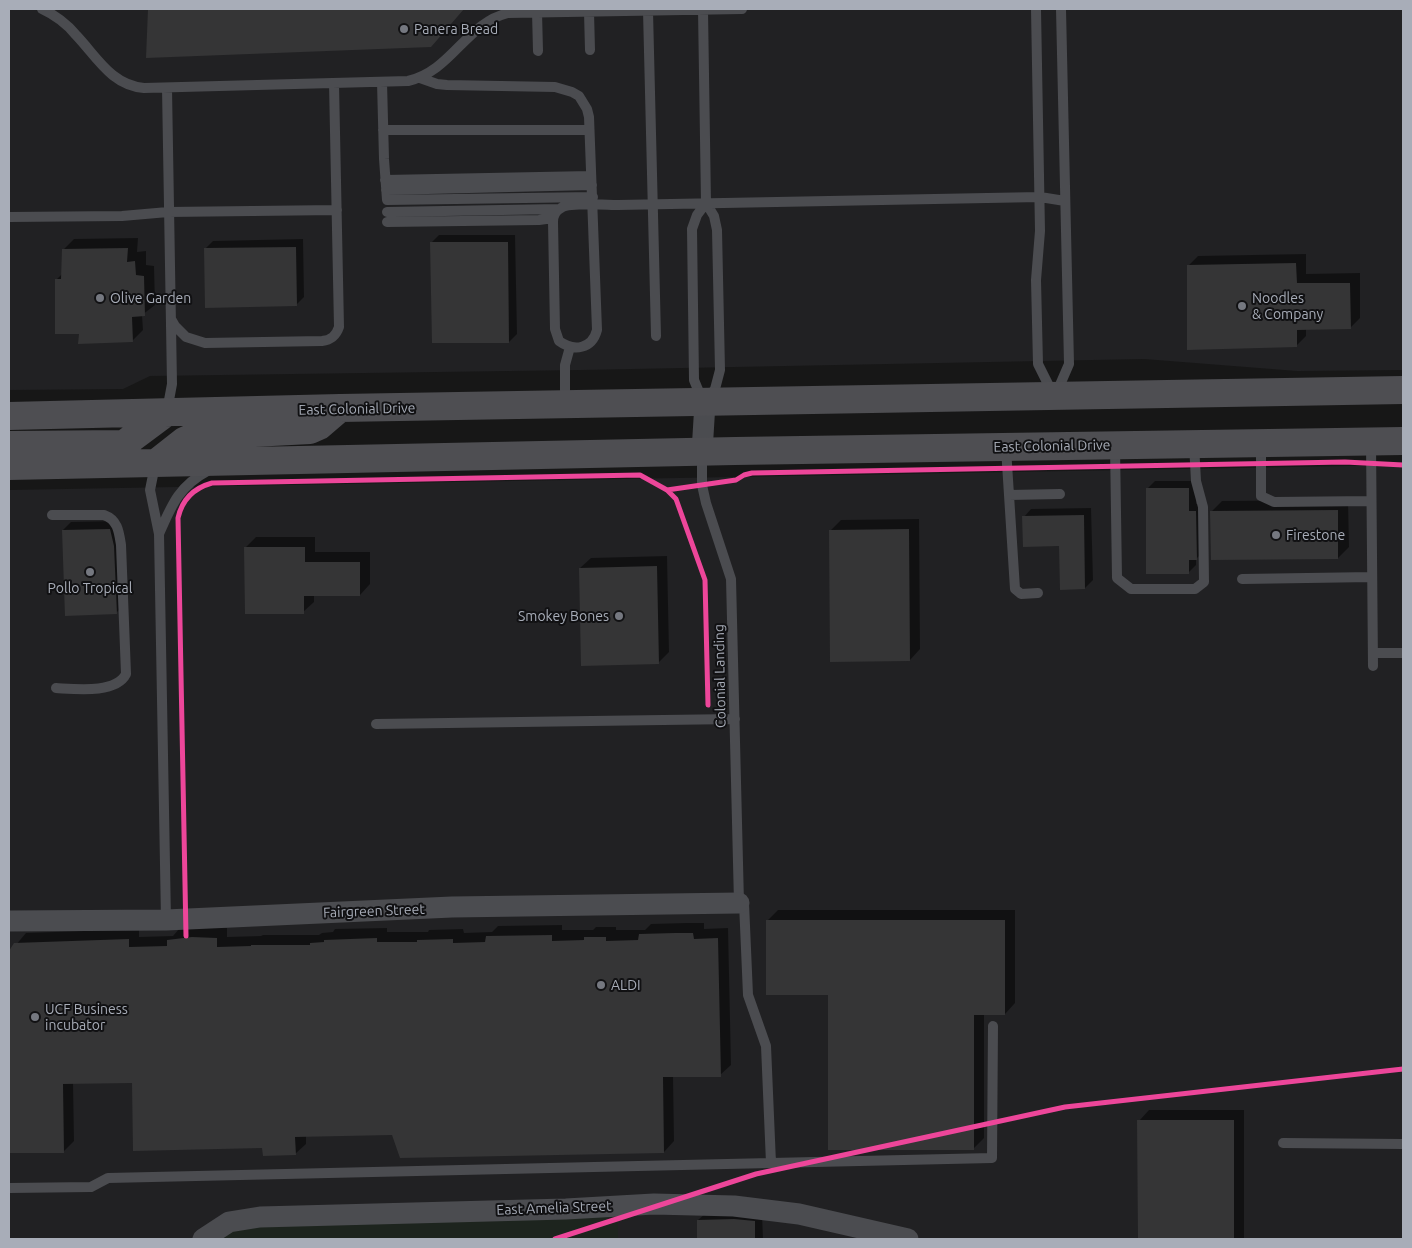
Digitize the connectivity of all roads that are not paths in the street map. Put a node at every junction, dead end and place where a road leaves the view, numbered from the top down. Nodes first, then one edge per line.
1 (42, 9) edge
2 (742, 9) edge
3 (1036, 9) edge
4 (1061, 9) edge
5 (703, 10) edge
6 (648, 11) junction
7 (537, 12) junction
8 (589, 12) junction
9 (590, 50) dead end
10 (538, 51) dead end
11 (420, 78) junction
12 (382, 82) junction
13 (334, 83) junction
14 (167, 88) junction
15 (383, 130) junction
16 (589, 130) junction
17 (591, 181) junction
18 (386, 190) junction
19 (1040, 197) junction
20 (593, 201) junction
21 (1066, 201) junction
22 (706, 203) junction
23 (653, 204) junction
24 (337, 210) junction
25 (168, 212) junction
26 (556, 213) junction
27 (9, 217) edge
28 (387, 217) dead end
29 (171, 319) junction
30 (656, 336) dead end
31 (570, 347) junction
32 (1403, 390) edge
33 (1055, 397) junction
34 (705, 403) junction
35 (565, 406) junction
36 (340, 408) junction
37 (166, 412) junction
38 (9, 416) edge
39 (1371, 441) junction
40 (1403, 441) edge
41 (1260, 443) junction
42 (1194, 444) junction
43 (9, 445) edge
44 (1115, 445) junction
45 (1006, 447) junction
46 (702, 452) junction
47 (222, 462) junction
48 (156, 463) junction
49 (9, 466) edge
50 (1009, 494) junction
51 (1060, 494) dead end
52 (1371, 501) junction
53 (52, 515) dead end
54 (159, 534) junction
55 (1372, 577) junction
56 (1242, 579) dead end
57 (1038, 593) dead end
58 (1373, 653) junction
59 (1403, 653) edge
60 (1374, 666) dead end
61 (56, 688) dead end
62 (735, 719) junction
63 (376, 724) dead end
64 (742, 903) junction
65 (166, 920) junction
66 (9, 921) edge
67 (993, 1026) dead end
68 (1283, 1143) dead end
69 (1403, 1144) edge
70 (771, 1163) junction
71 (9, 1188) edge
72 (203, 1239) edge
73 (908, 1239) edge

1 - 14 lane
2 - 5 lane
3 - 19 lane
4 - 21 lane
5 - 6 lane
5 - 22 lane
6 - 8 lane
6 - 23 lane
7 - 8 lane
7 - 10 lane
7 - 11 lane
8 - 9 lane
11 - 12 lane
11 - 16 lane
12 - 13 lane
12 - 15 lane
13 - 14 lane
13 - 24 lane
14 - 25 lane
15 - 16 lane
15 - 18 lane
16 - 17 lane
17 - 18 lane
17 - 20 lane
18 - 20 lane
19 - 21 lane
19 - 22 lane
19 - 33 lane
20 - 23 lane
20 - 26 lane
20 - 31 lane
21 - 33 lane
22 - 23 lane
22 - 34 lane
22 - 34 lane
23 - 30 lane
24 - 25 lane
24 - 29 lane
25 - 27 lane
25 - 29 lane
26 - 28 lane
26 - 31 lane
29 - 37 lane
31 - 35 lane
32 - 33 highway, East Colonial Drive
33 - 34 highway, East Colonial Drive
34 - 35 highway, East Colonial Drive
34 - 46 street
35 - 36 highway, East Colonial Drive
36 - 37 highway, East Colonial Drive
36 - 48 highway
37 - 38 highway, East Colonial Drive
37 - 43 highway
39 - 40 highway, East Colonial Drive
39 - 41 highway, East Colonial Drive
39 - 52 lane
41 - 42 highway, East Colonial Drive
41 - 52 lane
42 - 44 highway, East Colonial Drive
42 - 44 lane
44 - 45 highway, East Colonial Drive
45 - 46 highway, East Colonial Drive
45 - 50 lane
46 - 47 highway, East Colonial Drive
46 - 62 lane, Colonial Landing
47 - 48 highway, East Colonial Drive
47 - 54 lane
48 - 49 highway, East Colonial Drive
48 - 54 lane
50 - 51 lane
50 - 57 lane
52 - 55 lane
53 - 61 lane
54 - 65 lane
55 - 56 lane
55 - 58 lane
58 - 59 lane
58 - 60 lane
62 - 63 lane
62 - 64 lane, Colonial Landing
64 - 65 street, Fairgreen Street
64 - 70 lane, Colonial Landing
65 - 66 street, Fairgreen Street
67 - 70 lane
68 - 69 lane
70 - 71 lane
72 - 73 street, East Amelia Street

